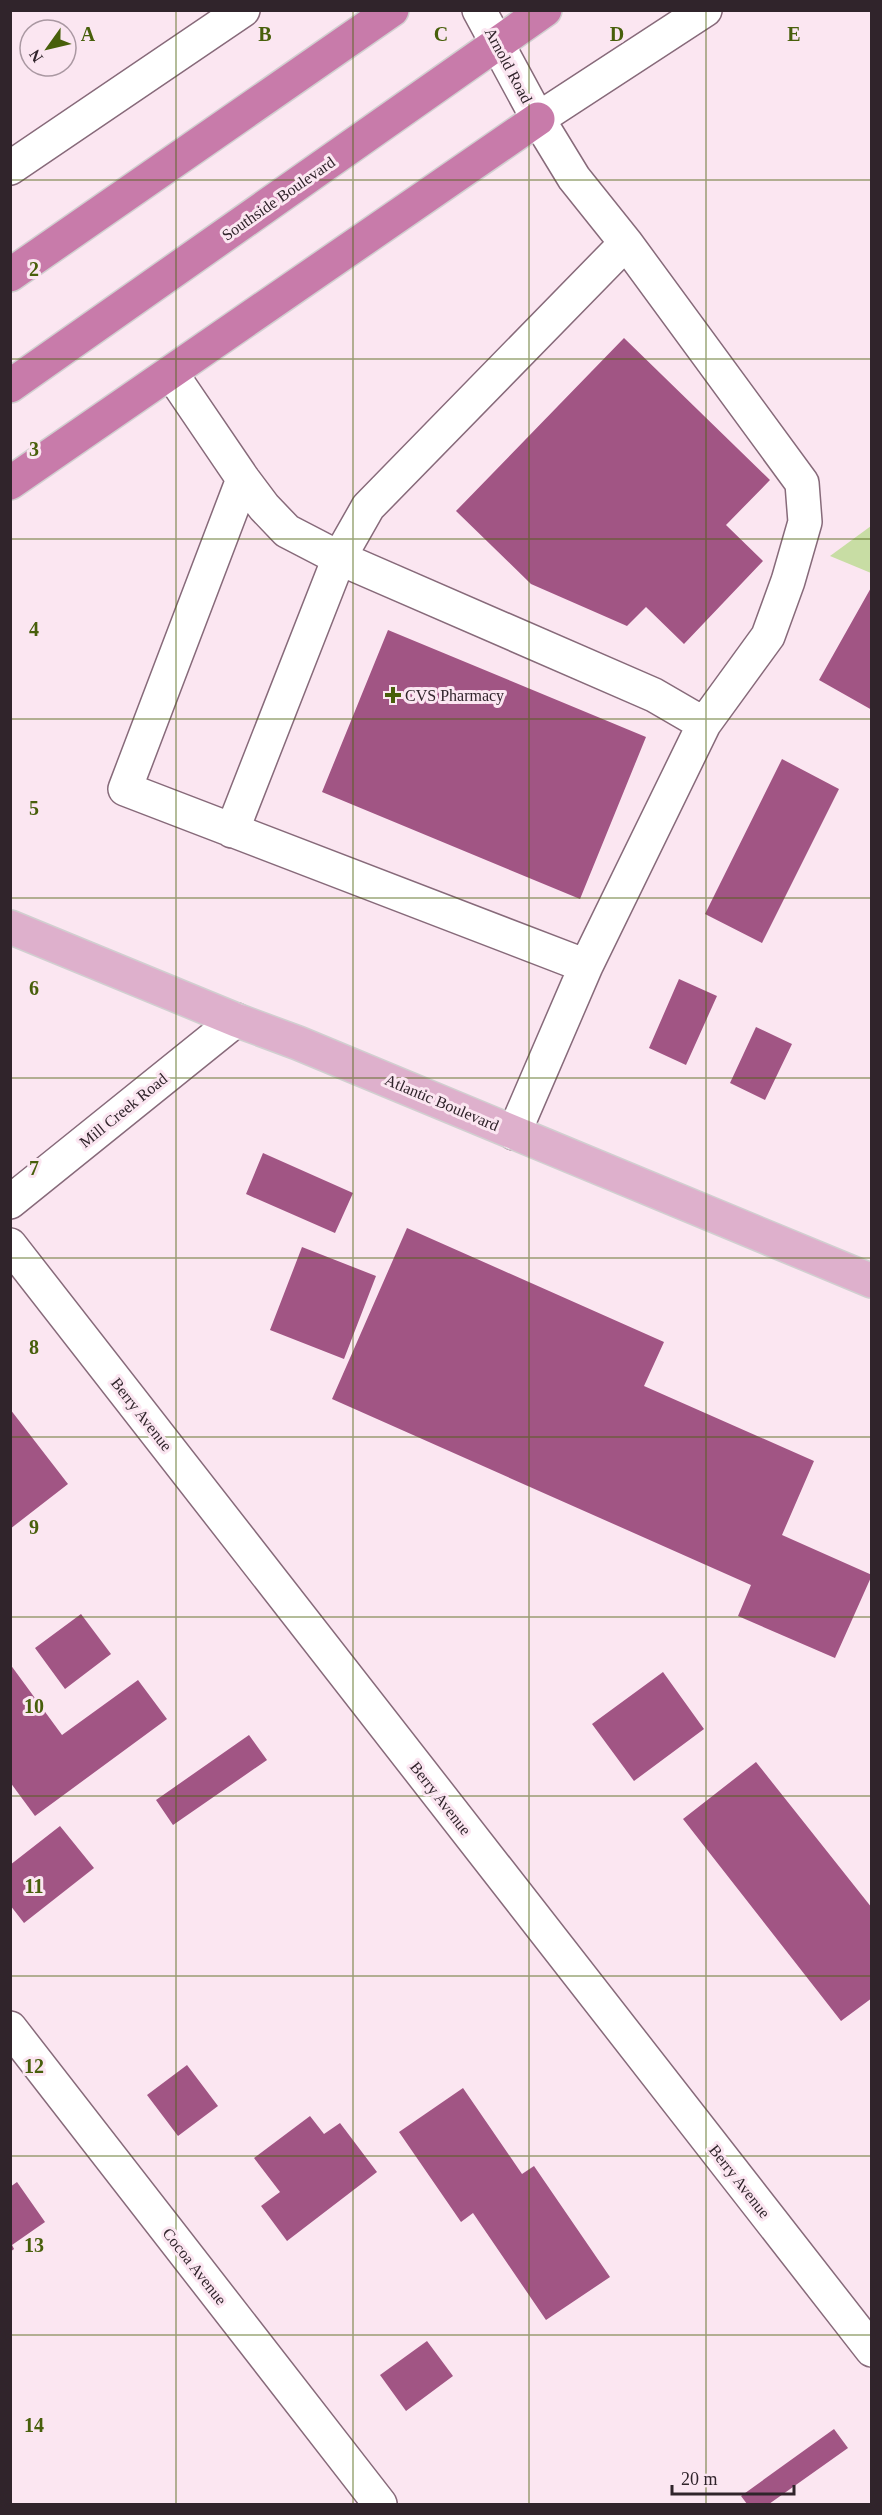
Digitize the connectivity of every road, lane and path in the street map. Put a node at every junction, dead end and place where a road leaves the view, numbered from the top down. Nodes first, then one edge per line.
1 (243, 10) edge
2 (392, 10) edge
3 (479, 10) edge
4 (545, 10) edge
5 (705, 10) edge
6 (498, 43) junction
7 (538, 119) junction
8 (10, 168) edge
9 (627, 243) junction
10 (10, 275) edge
11 (171, 373) junction
12 (10, 386) edge
13 (243, 478) junction
14 (10, 483) edge
15 (339, 558) junction
16 (704, 724) junction
17 (232, 831) junction
18 (10, 927) edge
19 (586, 966) junction
20 (236, 1020) junction
21 (514, 1132) junction
22 (10, 1202) edge
23 (10, 1245) edge
24 (872, 1281) edge
25 (10, 2028) edge
26 (872, 2350) edge
27 (380, 2505) edge

1 - 8 street
2 - 10 highway
3 - 6 street, Arnold Road
4 - 6 highway, Southside Boulevard
5 - 7 street
6 - 7 street, Arnold Road
6 - 12 highway, Southside Boulevard
7 - 9 street, Arnold Road
7 - 11 highway
9 - 15 street
9 - 16 street, Arnold Road
11 - 13 street
11 - 14 highway
13 - 15 street
13 - 17 street
15 - 16 street
15 - 17 street
16 - 19 street, Arnold Road
17 - 19 street
18 - 20 main road, Atlantic Boulevard
19 - 21 street, Arnold Road
20 - 21 main road, Atlantic Boulevard
20 - 22 street, Mill Creek Road
21 - 24 main road, Atlantic Boulevard
23 - 26 street, Berry Avenue
25 - 27 street, Cocoa Avenue

